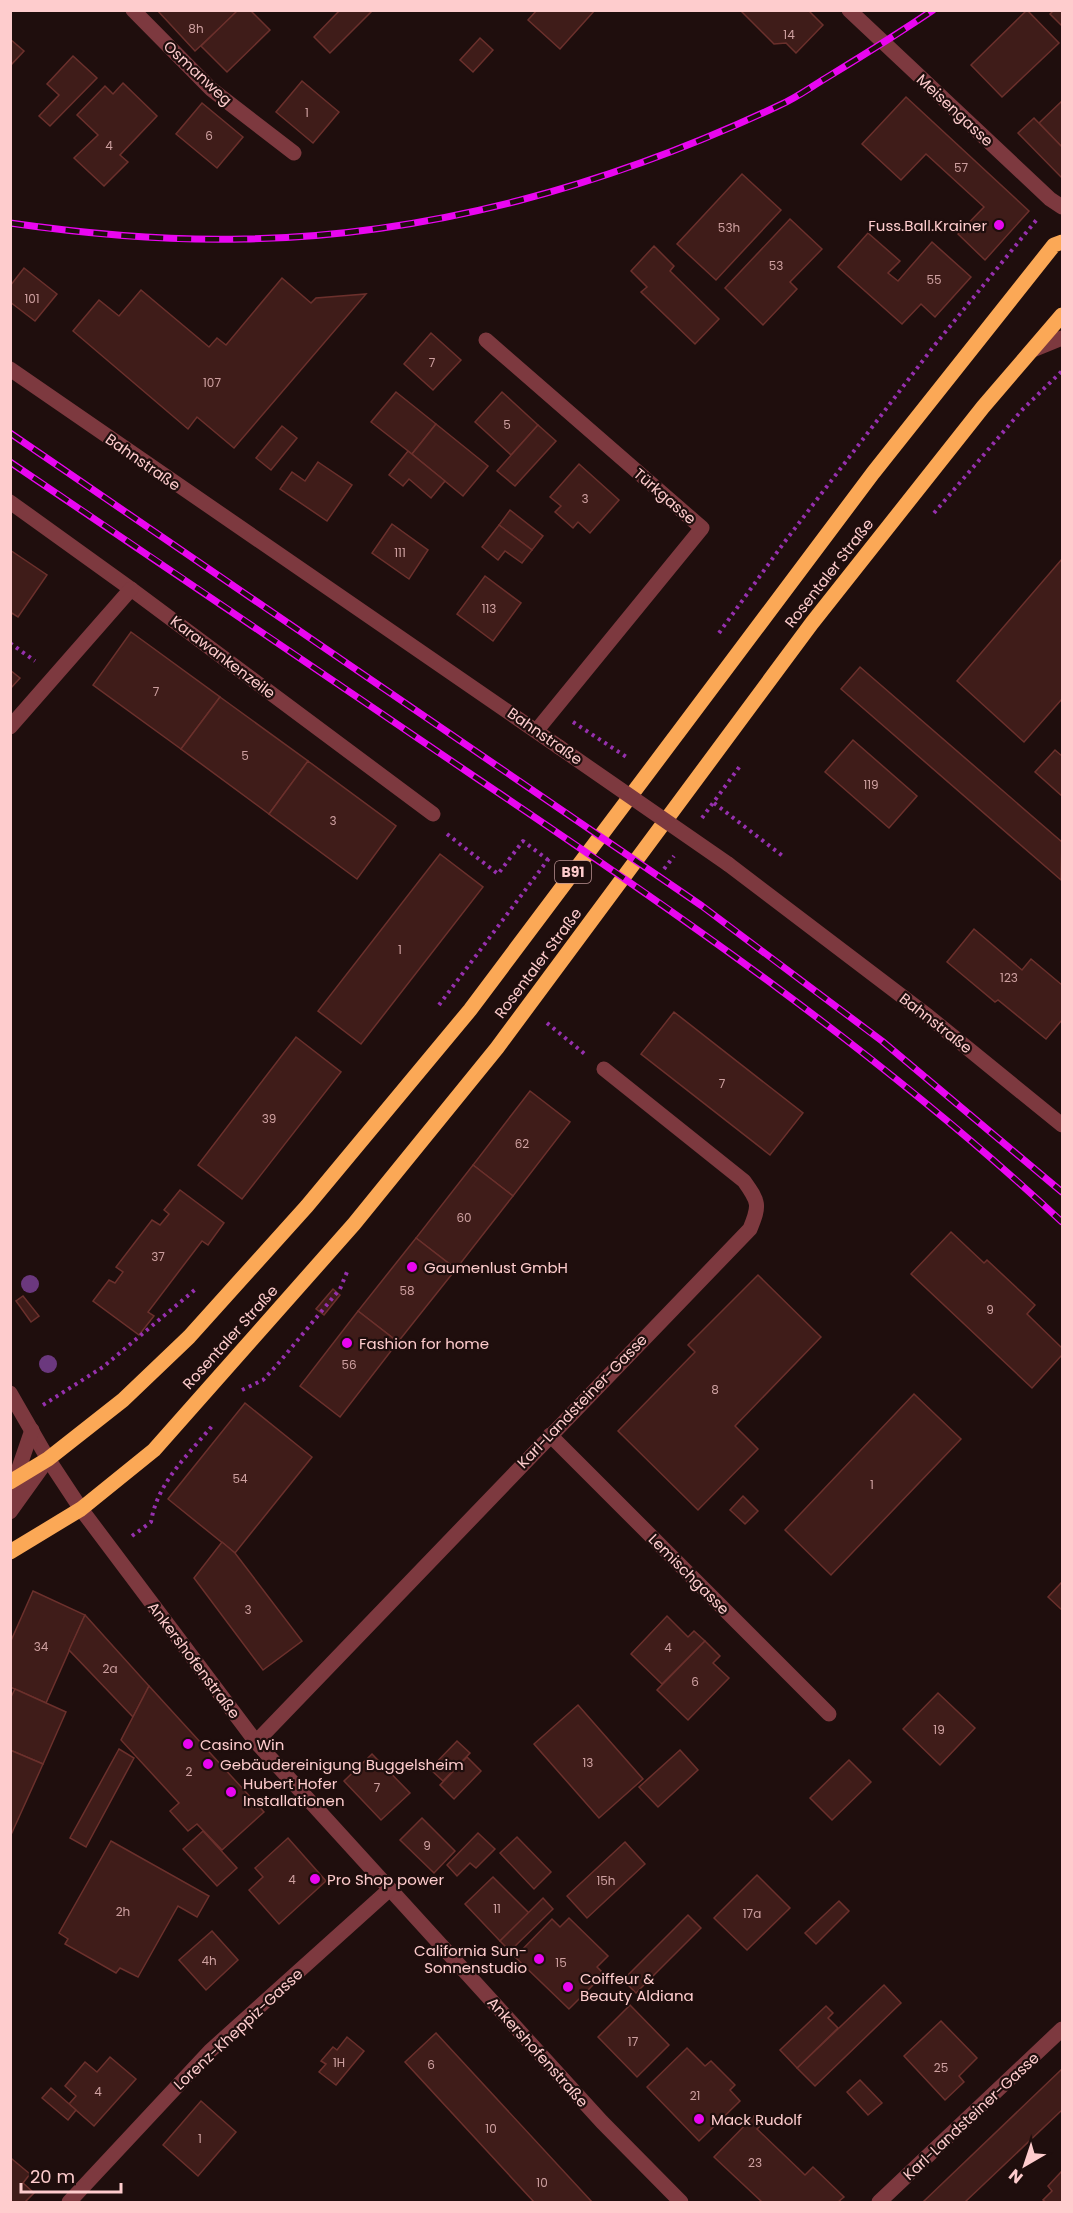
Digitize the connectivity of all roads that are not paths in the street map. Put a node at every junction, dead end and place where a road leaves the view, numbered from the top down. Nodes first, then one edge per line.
1 (133, 10) edge
2 (849, 10) edge
3 (294, 153) dead end
4 (1056, 203) edge
5 (1058, 243) edge
6 (1062, 315) edge
7 (1062, 338) edge
8 (486, 339) dead end
9 (1035, 349) junction
10 (10, 369) edge
11 (10, 502) edge
12 (131, 589) junction
13 (10, 727) edge
14 (537, 730) junction
15 (433, 814) dead end
16 (604, 1069) road end
17 (1062, 1125) edge
18 (10, 1393) edge
19 (28, 1423) junction
20 (550, 1435) junction
21 (48, 1459) junction
22 (12, 1485) edge
23 (81, 1509) junction
24 (10, 1512) edge
25 (10, 1552) edge
26 (829, 1714) dead end
27 (256, 1742) junction
28 (390, 1889) junction
29 (1062, 2029) edge
30 (69, 2202) edge
31 (681, 2202) edge
32 (879, 2202) edge

1 - 3 street, Osmanweg
2 - 4 street, Meisengasse
5 - 21 main road, Rosentaler Straße / B91
6 - 9 main road, Rosentaler Straße
7 - 9 street
8 - 14 street, Türkgasse
9 - 23 main road, Rosentaler Straße
10 - 14 street, Bahnstraße
11 - 12 street, Karawankenzeile
12 - 13 street
12 - 15 street, Karawankenzeile
14 - 17 street, Bahnstraße, bridge
16 - 20 street, Karl-Landsteiner-Gasse
18 - 19 street, Ankershofenstraße
19 - 21 street, Ankershofenstraße
19 - 22 street
20 - 26 street, Lemischgasse
20 - 27 street, Karl-Landsteiner-Gasse
21 - 22 main road, Rosentaler Straße / B91
21 - 23 street, Ankershofenstraße
21 - 24 street
23 - 25 main road, Rosentaler Straße
23 - 27 street, Ankershofenstraße
27 - 28 street, Ankershofenstraße
28 - 30 street, Lorenz-Kheppiz-Gasse
28 - 31 street, Ankershofenstraße
29 - 32 street, Karl-Landsteiner-Gasse

